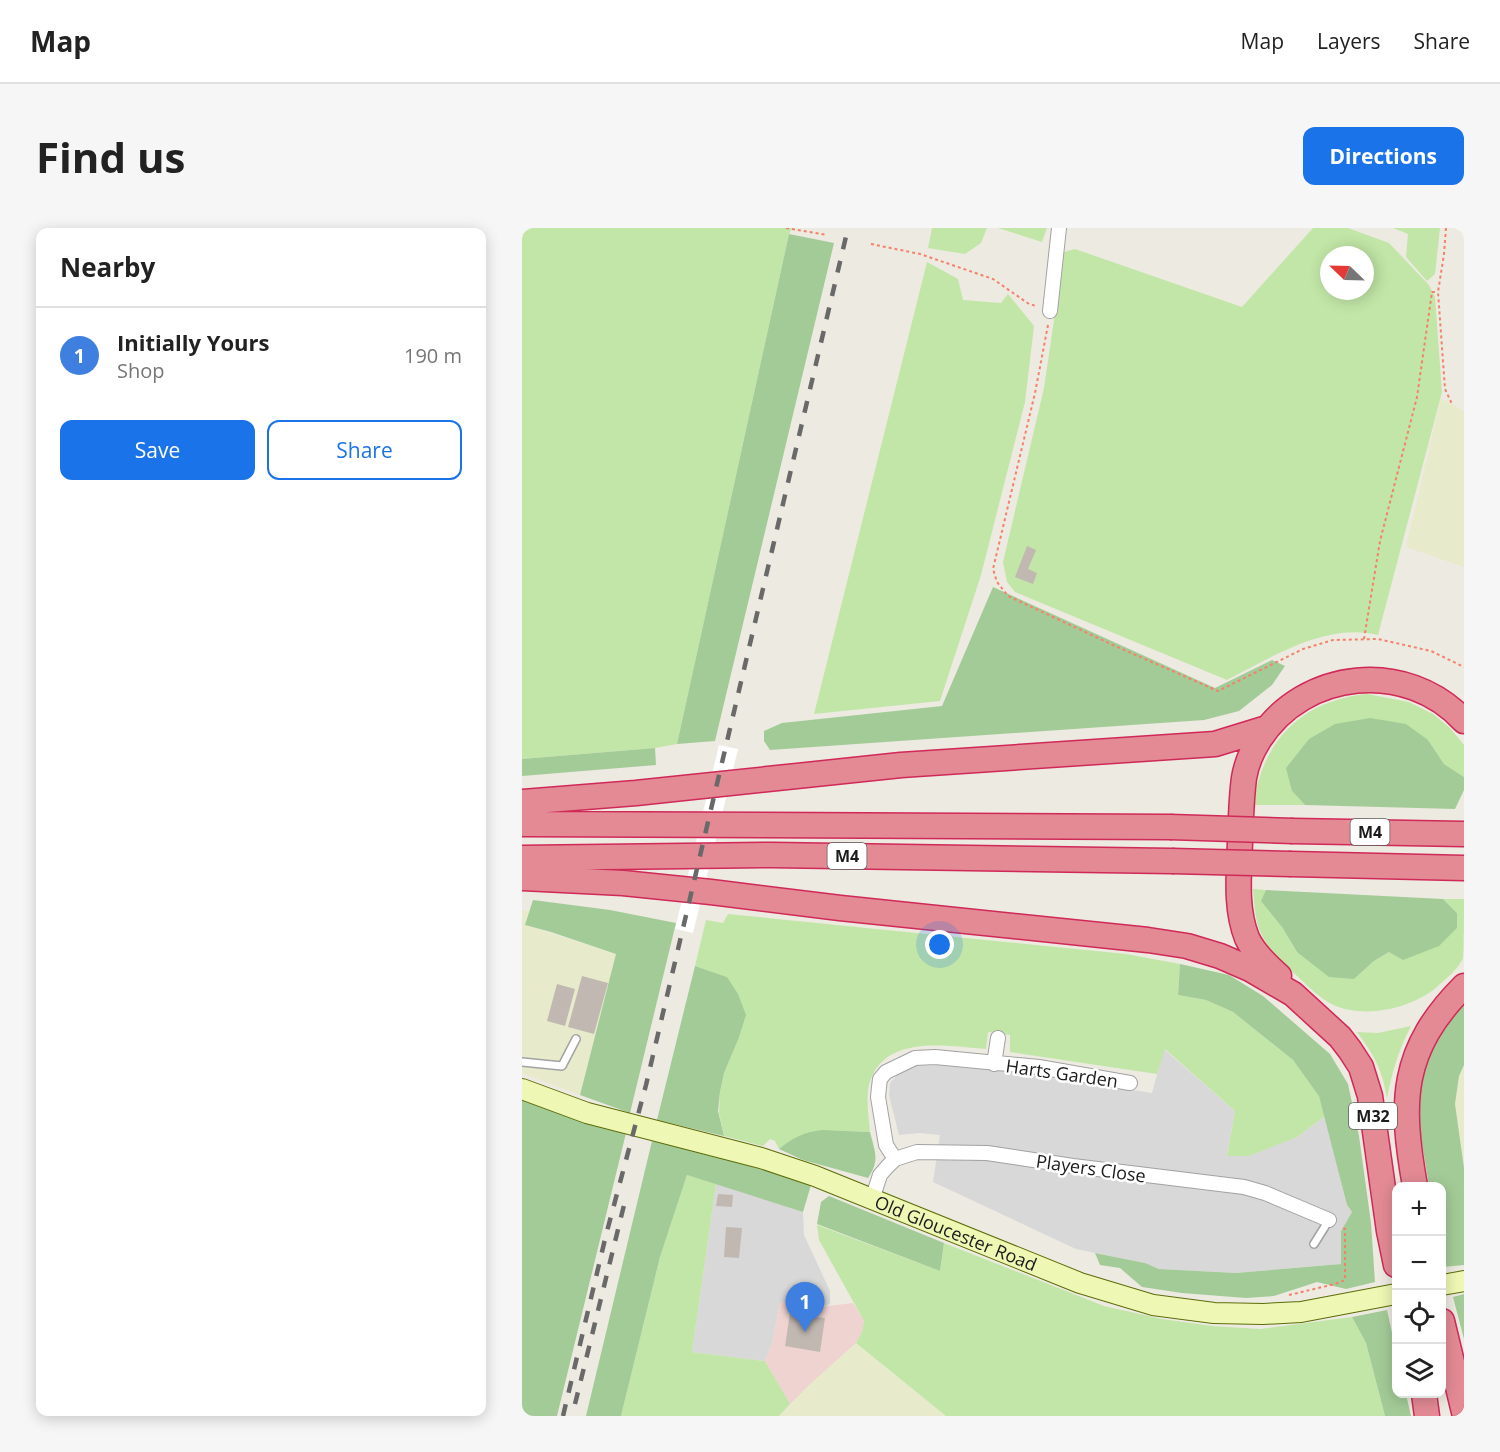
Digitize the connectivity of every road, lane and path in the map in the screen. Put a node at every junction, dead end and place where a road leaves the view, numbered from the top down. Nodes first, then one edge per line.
1 (786, 228) edge
2 (1059, 228) edge
3 (1446, 228) edge
4 (828, 235) dead end
5 (872, 244) dead end
6 (1438, 292) junction
7 (1050, 311) junction
8 (1452, 404) dead end
9 (1364, 639) junction
10 (1464, 667) edge
11 (1464, 721) edge
12 (1267, 728) junction
13 (522, 802) edge
14 (522, 824) edge
15 (1455, 834) edge
16 (522, 858) edge
17 (1455, 868) edge
18 (522, 878) edge
19 (522, 885) edge
20 (840, 908) junction
21 (1464, 986) edge
22 (1293, 994) junction
23 (998, 1038) dead end
24 (576, 1039) dead end
25 (522, 1062) edge
26 (994, 1064) junction
27 (1130, 1083) dead end
28 (522, 1089) edge
29 (895, 1159) junction
30 (1414, 1182) edge
31 (872, 1200) junction
32 (1329, 1220) junction
33 (1314, 1244) dead end
34 (1392, 1246) edge
35 (1464, 1281) edge
36 (1446, 1284) edge
37 (1392, 1295) edge
38 (1287, 1296) dead end
39 (1446, 1338) edge
40 (1464, 1412) edge

1 - 4 path
2 - 7 street
3 - 6 path
5 - 7 path
6 - 8 path
6 - 9 path
7 - 9 path
9 - 10 path
11 - 12 highway, M32
12 - 13 highway
12 - 22 highway, M32
14 - 15 highway, M4, bridge
16 - 17 highway, M4, bridge
18 - 20 highway
19 - 20 highway
20 - 22 highway
21 - 30 highway, M32
22 - 34 highway, M32
23 - 26 street, Harts Garden
24 - 25 lane
26 - 27 street, Harts Garden
26 - 29 street, Harts Garden
28 - 31 main road, Old Gloucester Road
29 - 31 street
29 - 32 street, Players Close
31 - 37 main road, Old Gloucester Road
32 - 33 lane
32 - 38 path
35 - 36 main road
39 - 40 highway

